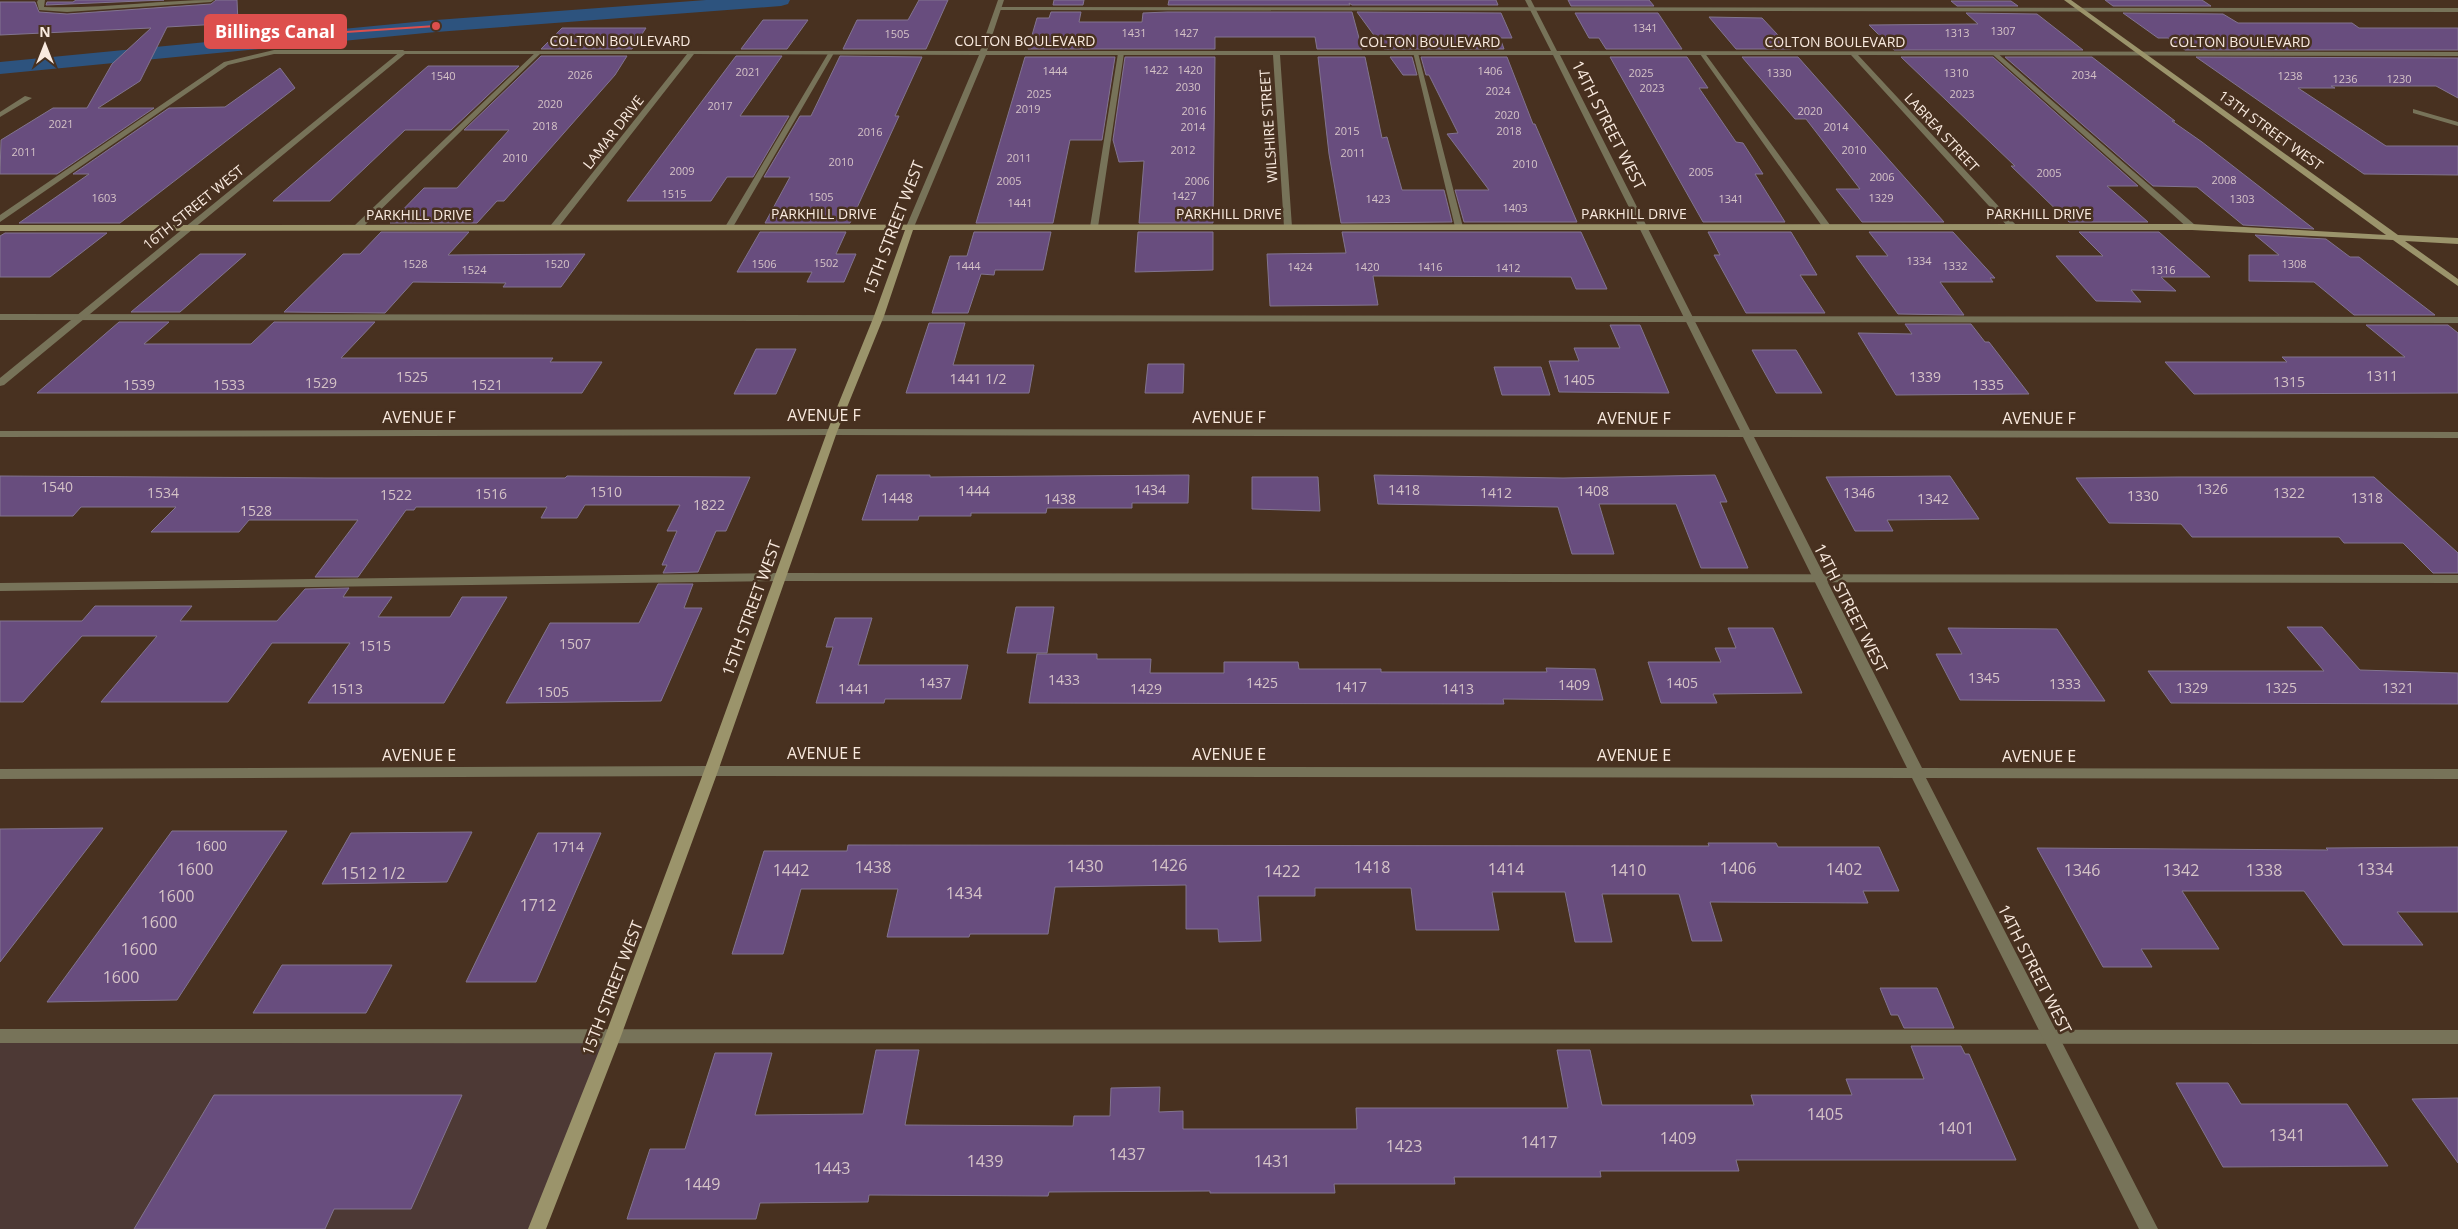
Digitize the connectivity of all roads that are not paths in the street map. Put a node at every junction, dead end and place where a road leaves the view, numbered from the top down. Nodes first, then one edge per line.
1 (42, 0) edge
2 (211, 0) edge
3 (1002, 0) edge
4 (2066, 0) edge
5 (1531, 5) edge
6 (998, 9) junction
7 (2082, 10) junction
8 (2458, 10) edge
9 (403, 52) junction
10 (539, 52) junction
11 (692, 53) junction
12 (831, 53) junction
13 (983, 53) junction
14 (1121, 53) junction
15 (1276, 53) junction
16 (1415, 53) junction
17 (1554, 53) junction
18 (1702, 53) junction
19 (1852, 53) junction
20 (1994, 54) junction
21 (2143, 54) junction
22 (2458, 54) edge
23 (28, 98) dead end
24 (2416, 111) dead end
25 (0, 115) edge
26 (2458, 124) edge
27 (0, 219) edge
28 (1642, 226) junction
29 (554, 227) junction
30 (729, 227) junction
31 (910, 227) junction
32 (1094, 227) junction
33 (1288, 227) junction
34 (1459, 227) junction
35 (1827, 227) junction
36 (2013, 227) junction
37 (2192, 227) junction
38 (0, 228) edge
39 (189, 228) junction
40 (358, 228) junction
41 (2395, 238) junction
42 (2458, 241) edge
43 (2458, 284) edge
44 (879, 316) junction
45 (0, 317) edge
46 (80, 317) junction
47 (1690, 318) junction
48 (2458, 320) edge
49 (0, 383) edge
50 (832, 432) junction
51 (0, 434) edge
52 (1747, 434) junction
53 (2458, 435) edge
54 (780, 577) junction
55 (1817, 577) junction
56 (2458, 578) edge
57 (0, 587) edge
58 (711, 771) junction
59 (1918, 773) junction
60 (0, 774) edge
61 (2458, 774) edge
62 (0, 1036) edge
63 (613, 1036) junction
64 (2051, 1037) junction
65 (2458, 1037) edge
66 (537, 1229) edge
67 (2149, 1229) edge

1 - 2 street
3 - 6 street, 15TH STREET WEST
4 - 7 street, 13TH STREET WEST
5 - 6 street
5 - 7 street
5 - 17 street, 14TH STREET WEST
6 - 13 street, 15TH STREET WEST
7 - 8 street
7 - 21 street, 13TH STREET WEST
9 - 10 street, COLTON BOULEVARD
9 - 27 street, COLTON BOULEVARD
9 - 39 street, 16TH STREET WEST
10 - 11 street, COLTON BOULEVARD
10 - 40 street
11 - 12 street, COLTON BOULEVARD
11 - 29 street, LAMAR DRIVE
12 - 13 street, COLTON BOULEVARD
12 - 30 street
13 - 14 street, COLTON BOULEVARD
13 - 31 street, 15TH STREET WEST
14 - 15 street, COLTON BOULEVARD
14 - 32 street
15 - 16 street, COLTON BOULEVARD
15 - 33 street, WILSHIRE STREET
16 - 17 street, COLTON BOULEVARD
16 - 34 street
17 - 18 street, COLTON BOULEVARD
17 - 28 street, 14TH STREET WEST
18 - 19 street, COLTON BOULEVARD
18 - 35 street
19 - 20 street, COLTON BOULEVARD
19 - 36 street, LABREA STREET
20 - 21 street, COLTON BOULEVARD
20 - 37 street
21 - 22 street, COLTON BOULEVARD
21 - 41 street, 13TH STREET WEST
23 - 25 street
24 - 26 street
28 - 34 street, PARKHILL DRIVE
28 - 35 street, PARKHILL DRIVE
28 - 47 street, 14TH STREET WEST
29 - 30 street, PARKHILL DRIVE
29 - 40 street, PARKHILL DRIVE
30 - 31 street, PARKHILL DRIVE
31 - 32 street, PARKHILL DRIVE
31 - 44 street, 15TH STREET WEST
32 - 33 street, PARKHILL DRIVE
33 - 34 street, PARKHILL DRIVE
35 - 36 street, PARKHILL DRIVE
36 - 37 street, PARKHILL DRIVE
37 - 41 street, PARKHILL DRIVE
38 - 39 street, PARKHILL DRIVE
39 - 40 street, PARKHILL DRIVE
39 - 46 street, 16TH STREET WEST
41 - 42 street, PARKHILL DRIVE
41 - 43 street, 13TH STREET WEST
44 - 46 street
44 - 47 street
44 - 50 street, 15TH STREET WEST
45 - 46 street
46 - 49 street, 16TH STREET WEST
47 - 48 street
47 - 52 street, 14TH STREET WEST
50 - 51 street, AVENUE F
50 - 52 street, AVENUE F
50 - 54 street, 15TH STREET WEST
52 - 53 street, AVENUE F
52 - 55 street, 14TH STREET WEST
54 - 55 street
54 - 57 street
54 - 58 street, 15TH STREET WEST
55 - 56 street
55 - 59 street, 14TH STREET WEST
58 - 59 street, AVENUE E
58 - 60 street, AVENUE E
58 - 63 street, 15TH STREET WEST
59 - 61 street, AVENUE E
59 - 64 street, 14TH STREET WEST
62 - 63 street
63 - 64 street
63 - 66 street, 15TH STREET WEST
64 - 65 street
64 - 67 street, 14TH STREET WEST

